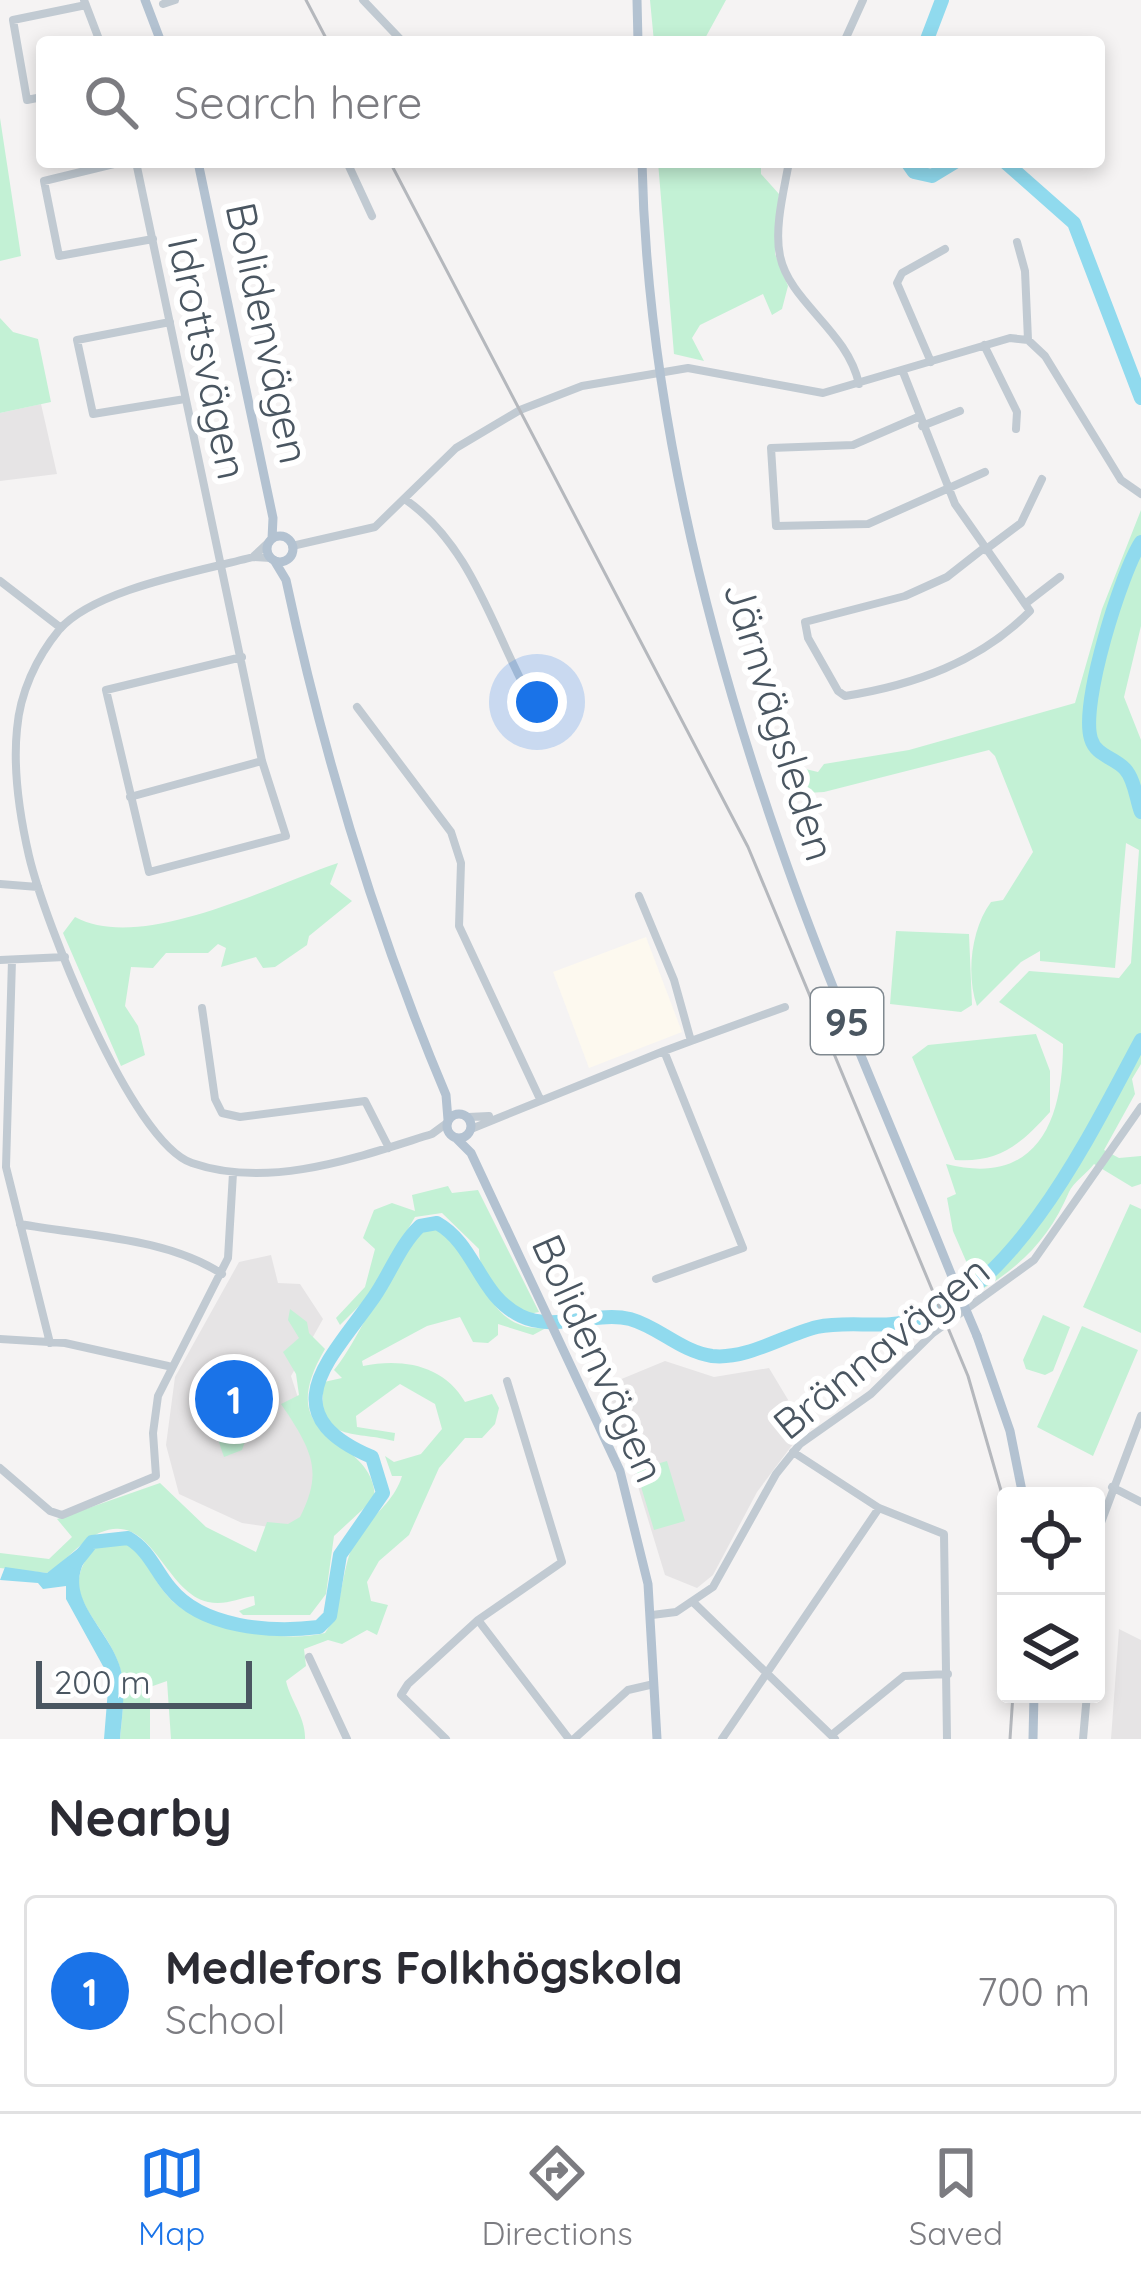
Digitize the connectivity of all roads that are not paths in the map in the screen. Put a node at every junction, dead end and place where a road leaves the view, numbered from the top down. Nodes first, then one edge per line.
1 (145, 0) edge
2 (175, 0) edge
3 (363, 0) edge
4 (638, 0) edge
5 (863, 0) edge
6 (85, 3) edge
7 (163, 4) dead end
8 (98, 36) edge
9 (159, 36) edge
10 (397, 36) edge
11 (638, 36) edge
12 (847, 36) edge
13 (36, 98) edge
14 (97, 168) edge
15 (137, 168) edge
16 (199, 168) edge
17 (350, 168) edge
18 (642, 168) edge
19 (788, 168) edge
20 (372, 216) dead end
21 (153, 239) junction
22 (1017, 242) dead end
23 (945, 249) dead end
24 (170, 322) junction
25 (1028, 340) junction
26 (984, 345) junction
27 (931, 362) junction
28 (903, 372) junction
29 (663, 374) junction
30 (859, 384) junction
31 (185, 399) junction
32 (960, 411) dead end
33 (920, 422) junction
34 (1016, 429) dead end
35 (985, 472) dead end
36 (1042, 479) dead end
37 (949, 490) junction
38 (1141, 494) edge
39 (406, 500) junction
40 (281, 544) junction
41 (984, 549) junction
42 (253, 557) junction
43 (272, 559) junction
44 (219, 566) junction
45 (1060, 577) dead end
46 (286, 580) junction
47 (0, 581) edge
48 (1027, 607) junction
49 (61, 628) junction
50 (242, 657) junction
51 (532, 701) dead end
52 (356, 707) dead end
53 (262, 761) junction
54 (130, 797) junction
55 (0, 884) edge
56 (38, 887) junction
57 (639, 896) dead end
58 (64, 957) junction
59 (0, 960) edge
60 (12, 960) junction
61 (785, 1007) dead end
62 (202, 1008) dead end
63 (691, 1041) junction
64 (664, 1051) junction
65 (446, 1095) junction
66 (540, 1099) junction
67 (1141, 1107) edge
68 (448, 1122) junction
69 (468, 1123) junction
70 (432, 1134) junction
71 (454, 1137) junction
72 (388, 1148) junction
73 (471, 1153) junction
74 (233, 1173) junction
75 (20, 1224) junction
76 (222, 1274) junction
77 (656, 1279) dead end
78 (0, 1339) edge
79 (50, 1343) junction
80 (169, 1366) junction
81 (507, 1382) dead end
82 (1141, 1416) edge
83 (793, 1452) junction
84 (0, 1468) edge
85 (1021, 1487) edge
86 (1112, 1487) junction
87 (1141, 1502) edge
88 (878, 1508) junction
89 (1105, 1508) edge
90 (694, 1603) junction
91 (652, 1615) junction
92 (478, 1620) junction
93 (309, 1658) dead end
94 (766, 1672) junction
95 (948, 1674) junction
96 (658, 1684) junction
97 (1034, 1703) edge
98 (1086, 1703) edge
99 (835, 1736) edge
100 (347, 1739) edge
101 (446, 1739) edge
102 (571, 1739) edge
103 (657, 1739) edge
104 (722, 1739) edge
105 (947, 1739) edge
106 (1033, 1739) edge
107 (1083, 1739) edge

1 - 9 main road
2 - 7 street
3 - 10 street
4 - 11 main road
5 - 12 street
6 - 8 street
6 - 13 street
14 - 21 street
15 - 21 street, Idrottsvägen
16 - 40 main road, Bolidenvägen
17 - 20 street
18 - 29 main road, Järnvägsleden / 95
19 - 30 street
21 - 24 street, Idrottsvägen
22 - 25 street
23 - 27 street
24 - 31 street, Idrottsvägen
24 - 31 street
25 - 26 street
25 - 38 street
26 - 27 street
26 - 34 street
27 - 28 street
28 - 30 street
28 - 33 street
29 - 30 street
29 - 39 street
29 - 85 main road, Järnvägsleden / 95, bridge
31 - 44 street, Idrottsvägen
32 - 33 street
33 - 37 street
33 - 37 street
35 - 37 street
36 - 41 street
37 - 41 street
39 - 40 street
39 - 51 street
40 - 42 street
40 - 43 main road
40 - 43 main road
40 - 46 main road, Bolidenvägen
41 - 48 street
41 - 48 street
42 - 43 street
42 - 44 street
43 - 46 main road, Bolidenvägen
44 - 49 street
44 - 50 street, Idrottsvägen
45 - 48 street
46 - 65 main road, Bolidenvägen
47 - 49 street
49 - 56 street
50 - 53 street, Idrottsvägen
50 - 54 street
52 - 66 street
53 - 54 street
53 - 54 street, Idrottsvägen
55 - 56 street
56 - 58 street
57 - 63 street
58 - 60 street
58 - 74 street
59 - 60 street
60 - 75 street
61 - 63 street
62 - 72 street
63 - 64 street
64 - 66 street
64 - 77 street
65 - 68 main road, Bolidenvägen
65 - 69 main road, Bolidenvägen
66 - 69 street
67 - 83 street, Brännavägen
68 - 69 main road
68 - 70 street
68 - 71 main road, Bolidenvägen
69 - 71 main road
69 - 73 main road, Bolidenvägen
70 - 71 street
70 - 72 street
71 - 73 main road, Bolidenvägen
72 - 74 street
73 - 91 main road, Bolidenvägen
74 - 76 street
75 - 76 street
75 - 79 street
76 - 80 street
78 - 79 street
79 - 80 street
80 - 84 street
81 - 92 street
82 - 86 street
83 - 88 street
83 - 90 street, Brännavägen
86 - 87 street
86 - 89 street
88 - 94 street
88 - 95 street
90 - 91 street
90 - 94 street
91 - 96 main road, Bolidenvägen
92 - 101 street
92 - 102 street
93 - 100 street
94 - 99 street
94 - 104 street
95 - 99 street
95 - 105 street
96 - 102 street
96 - 103 main road, Bolidenvägen
97 - 106 main road
98 - 107 street

